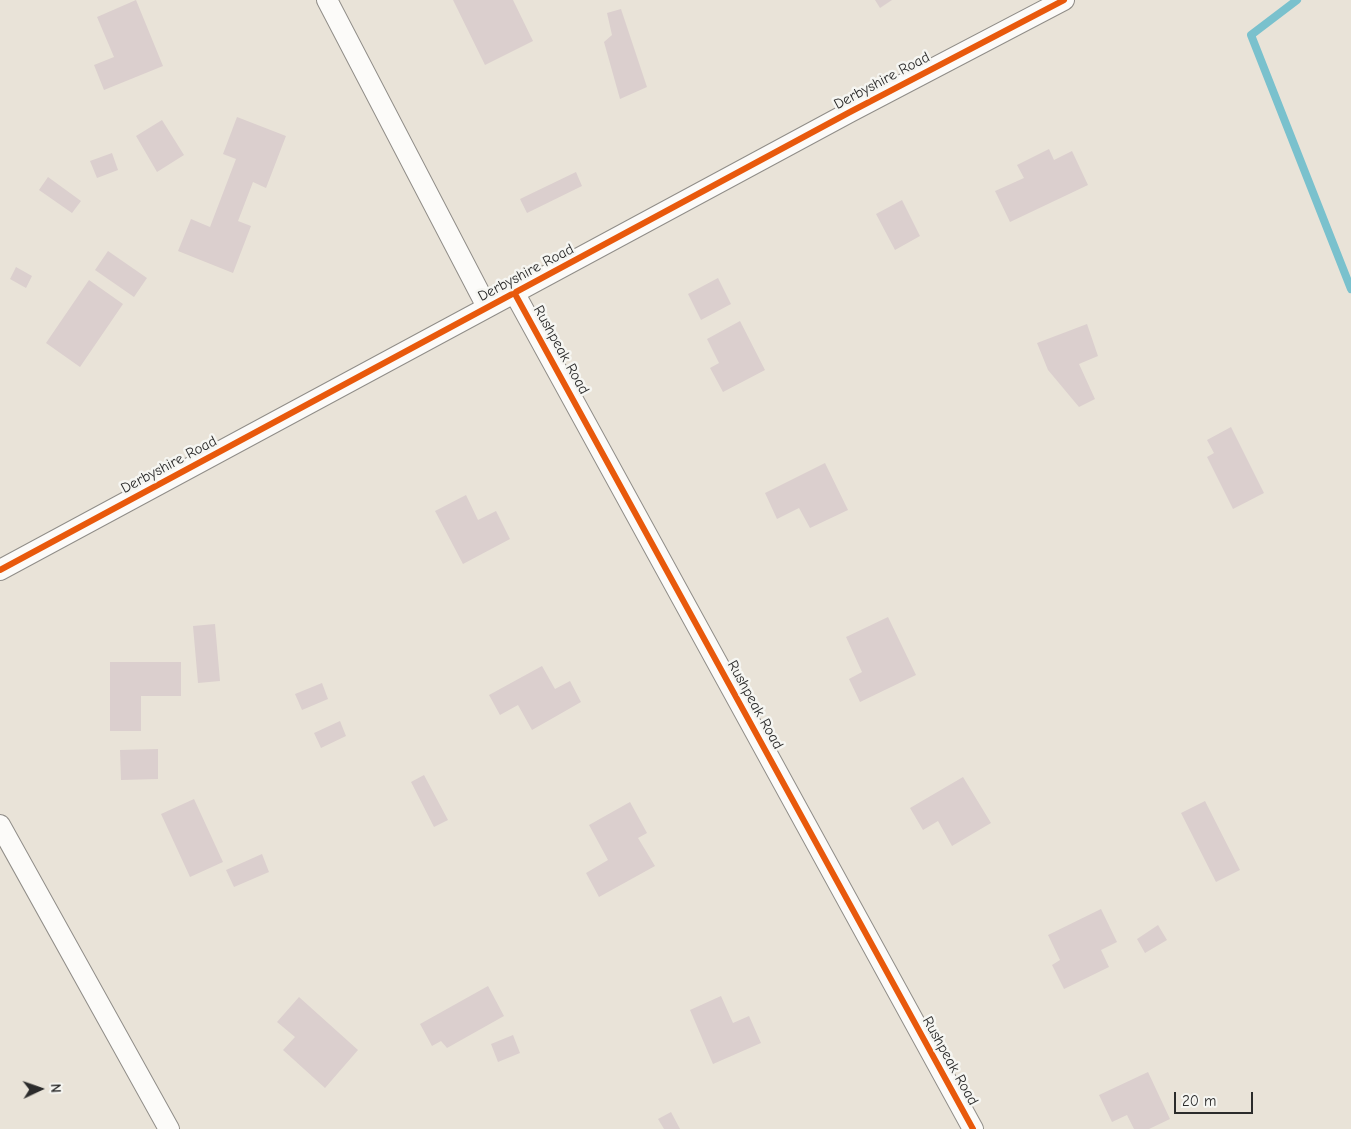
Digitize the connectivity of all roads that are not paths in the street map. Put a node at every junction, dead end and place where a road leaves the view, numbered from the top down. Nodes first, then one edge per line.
1 (327, 0) edge
2 (1064, 0) edge
3 (515, 294) junction
4 (488, 308) junction
5 (0, 570) edge
6 (0, 825) edge
7 (169, 1129) edge
8 (973, 1129) edge

1 - 4 street
2 - 3 street, Derbyshire Road
3 - 4 street, Derbyshire Road
3 - 8 street, Rushpeak Road
4 - 5 street, Derbyshire Road
6 - 7 street

